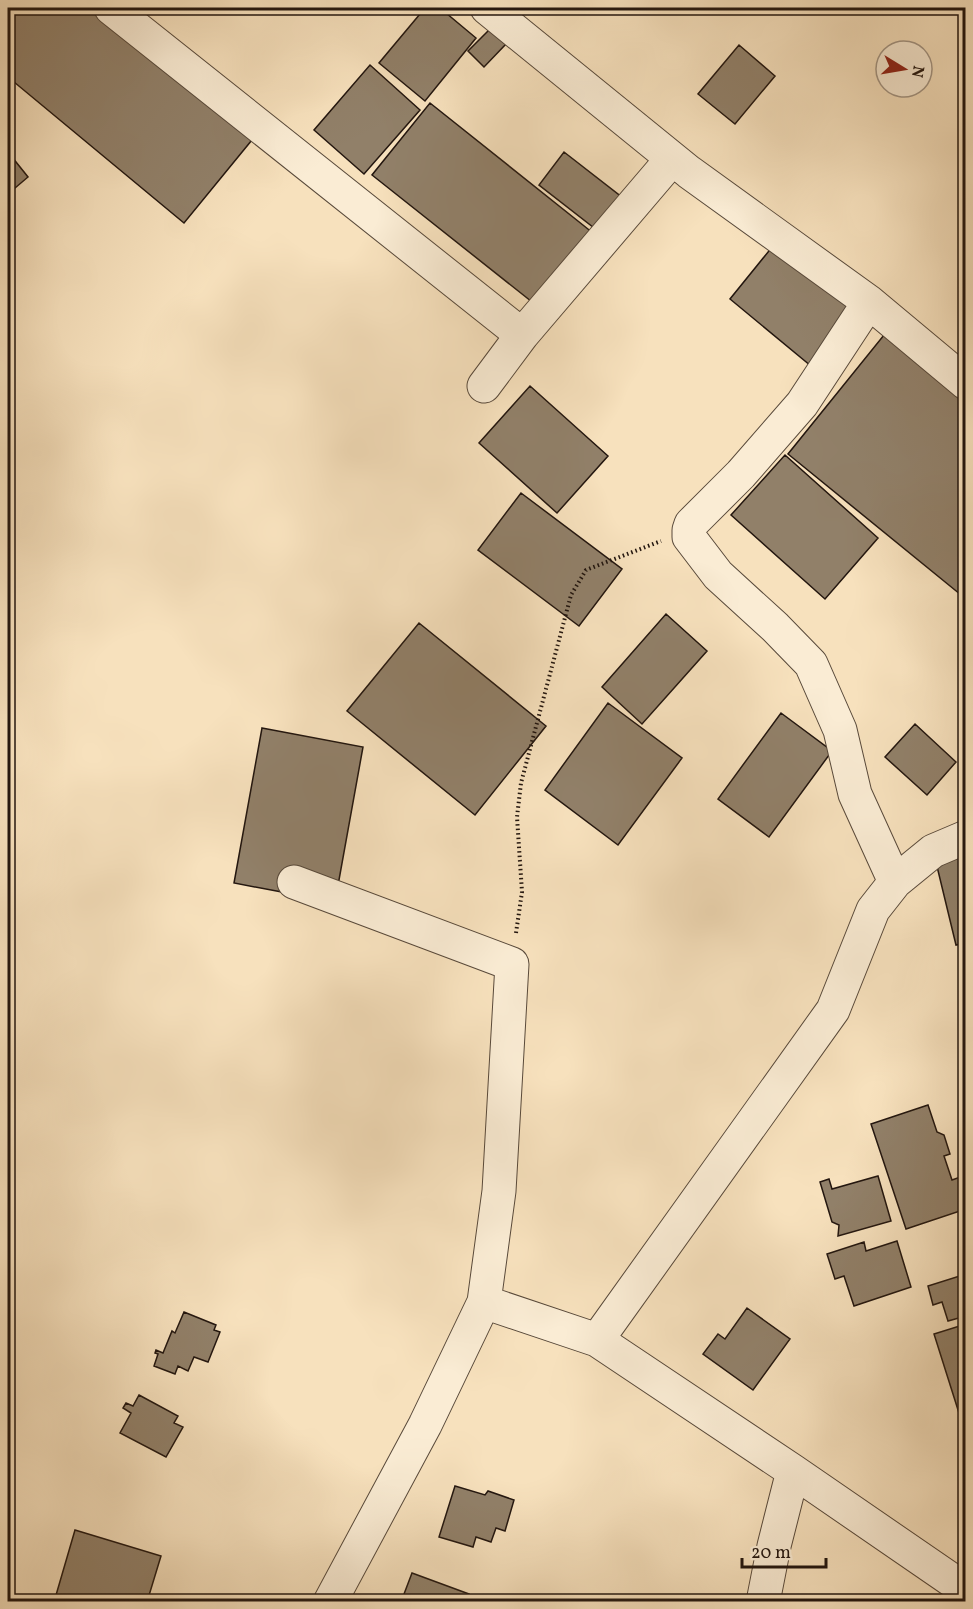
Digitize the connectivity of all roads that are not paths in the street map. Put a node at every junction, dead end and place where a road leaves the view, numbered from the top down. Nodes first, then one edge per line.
1 (487, 8) edge
2 (128, 13) edge
3 (672, 159) junction
4 (869, 302) junction
5 (522, 335) junction
6 (966, 383) edge
7 (484, 386) dead end
8 (966, 837) edge
9 (294, 882) dead end
10 (895, 882) junction
11 (484, 1302) junction
12 (597, 1340) junction
13 (793, 1471) junction
14 (966, 1590) edge
15 (330, 1602) edge
16 (763, 1602) edge

1 - 3 street
2 - 5 street
3 - 4 street
3 - 5 street
4 - 6 street
4 - 10 street
5 - 7 street
8 - 10 street
9 - 11 street
10 - 12 street
11 - 12 street
11 - 15 street
12 - 13 street
13 - 14 street
13 - 16 street

